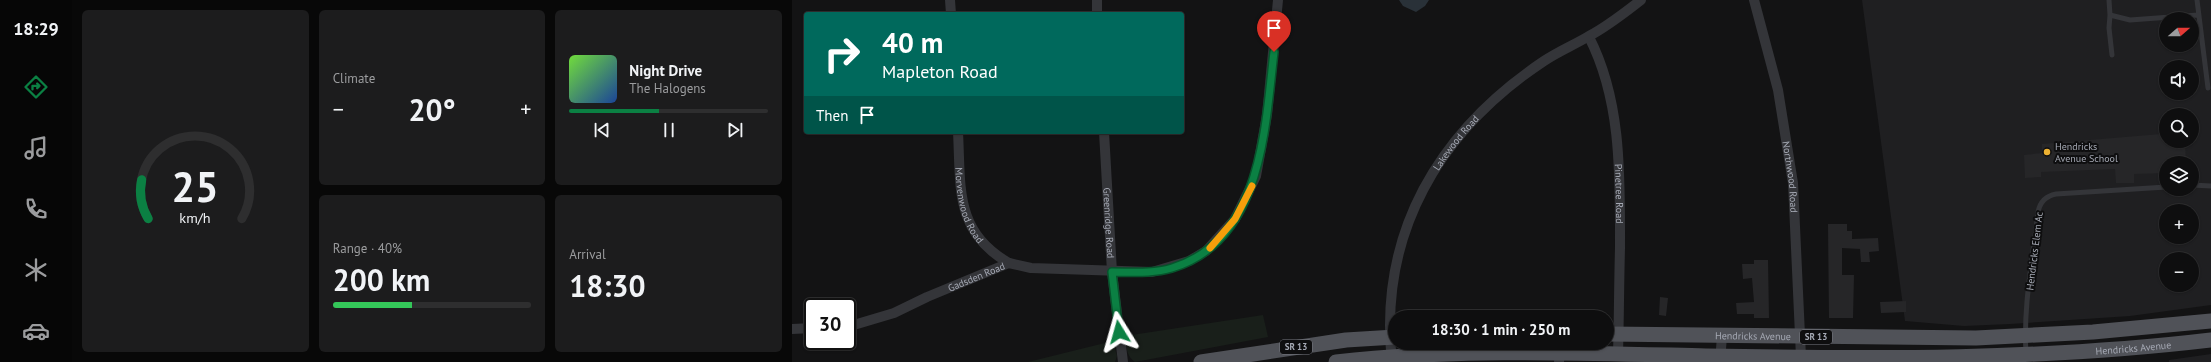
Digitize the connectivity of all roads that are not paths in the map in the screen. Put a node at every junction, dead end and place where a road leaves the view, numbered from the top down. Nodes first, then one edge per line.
1 (950, 0) edge
2 (1097, 0) edge
3 (1278, 0) edge
4 (1641, 0) edge
5 (1754, 0) edge
6 (2109, 0) edge
7 (2197, 0) edge
8 (951, 12) edge
9 (1098, 12) edge
10 (2198, 12) edge
11 (2110, 15) junction
12 (2159, 18) edge
13 (2199, 22) edge
14 (1589, 37) junction
15 (2112, 55) dead end
16 (2208, 88) dead end
17 (958, 134) edge
18 (1104, 134) edge
19 (2199, 185) edge
20 (2211, 186) edge
21 (2159, 187) edge
22 (1009, 263) junction
23 (1112, 272) junction
24 (1392, 310) edge
25 (1614, 317) edge
26 (2211, 320) edge
27 (856, 324) edge
28 (804, 328) edge
29 (792, 329) edge
30 (1614, 335) edge
31 (1722, 336) junction
32 (2025, 336) junction
33 (1388, 337) edge
34 (1801, 337) junction
35 (1614, 339) edge
36 (1912, 339) junction
37 (2211, 340) edge
38 (1392, 350) edge
39 (1560, 353) edge
40 (1618, 354) junction
41 (2026, 356) junction
42 (1801, 357) junction
43 (1720, 359) edge
44 (1226, 360) edge
45 (1392, 360) edge
46 (1912, 360) edge
47 (1124, 362) edge
48 (1201, 362) edge
49 (1336, 362) edge

1 - 8 street
2 - 9 street
3 - 23 street, Gadsden Road
4 - 14 street, Lakewood Road
5 - 34 street, Northwood Road
6 - 11 lane
7 - 10 lane
11 - 12 lane
11 - 15 lane
13 - 16 lane
14 - 24 street, Lakewood Road
14 - 25 street, Pinetree Road
17 - 22 street, Morvenwood Road
18 - 23 street, Greenridge Road
19 - 20 lane
21 - 32 lane, Hendricks Elem Ac
22 - 23 street, Gadsden Road
22 - 27 street, Gadsden Road
23 - 47 street, Greenridge Road
26 - 32 main road, Hendricks Avenue / SR 13
28 - 29 street
30 - 31 main road, Hendricks Avenue / SR 13
31 - 34 main road, Hendricks Avenue / SR 13
31 - 43 street
32 - 36 main road, Hendricks Avenue / SR 13
32 - 41 lane, Hendricks Elem Ac
33 - 44 main road, SR 13
34 - 36 main road, Hendricks Avenue / SR 13
34 - 42 street, Northwood Road
35 - 40 street, Pinetree Road
36 - 46 street
37 - 41 main road, Hendricks Avenue / SR 13
38 - 45 street, Lakewood Road
39 - 40 main road, Hendricks Avenue / SR 13
39 - 45 main road, Hendricks Avenue / SR 13
40 - 43 main road, Hendricks Avenue / SR 13
41 - 46 main road, Hendricks Avenue / SR 13
42 - 43 main road, Hendricks Avenue / SR 13
42 - 46 main road, Hendricks Avenue / SR 13
44 - 48 main road, SR 13
45 - 49 main road, Hendricks Avenue / SR 13

